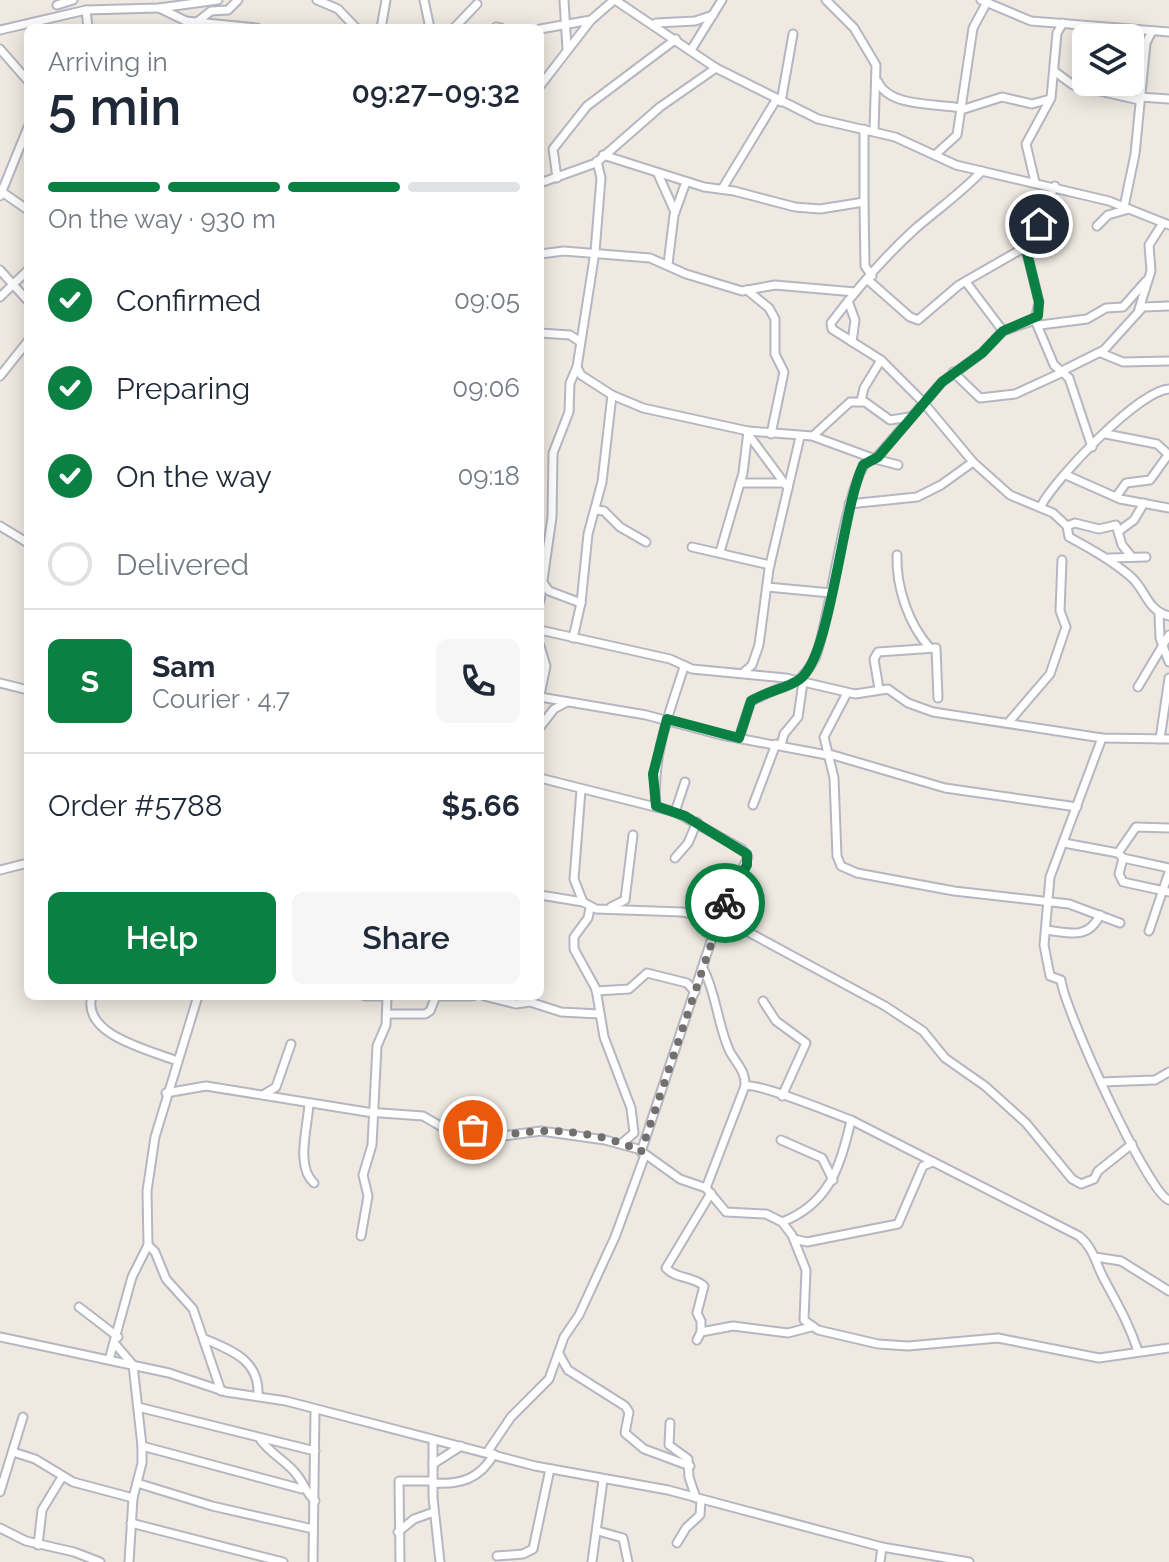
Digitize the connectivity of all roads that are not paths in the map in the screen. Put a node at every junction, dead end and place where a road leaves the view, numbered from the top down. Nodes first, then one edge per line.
1 (73, 0) edge
2 (218, 0) edge
3 (238, 0) edge
4 (317, 0) edge
5 (386, 0) edge
6 (424, 0) edge
7 (564, 0) edge
8 (615, 0) edge
9 (722, 0) edge
10 (826, 0) edge
11 (984, 1) edge
12 (206, 2) edge
13 (330, 3) edge
14 (107, 4) edge
15 (148, 4) edge
16 (477, 4) dead end
17 (57, 6) edge
18 (159, 8) junction
19 (86, 10) junction
20 (713, 15) junction
21 (591, 20) junction
22 (197, 22) junction
23 (650, 22) junction
24 (566, 23) junction
25 (1063, 23) junction
26 (88, 24) edge
27 (217, 24) edge
28 (353, 24) edge
29 (382, 24) edge
30 (429, 24) edge
31 (458, 24) edge
32 (544, 28) edge
33 (0, 30) edge
34 (1152, 31) junction
35 (1169, 32) edge
36 (793, 34) dead end
37 (676, 39) junction
38 (0, 49) edge
39 (567, 49) junction
40 (691, 50) junction
41 (716, 68) junction
42 (1054, 71) junction
43 (24, 76) edge
44 (877, 80) junction
45 (544, 81) edge
46 (1051, 98) junction
47 (1140, 98) junction
48 (1169, 99) edge
49 (779, 101) junction
50 (961, 109) junction
51 (864, 129) junction
52 (874, 131) junction
53 (24, 137) edge
54 (935, 155) junction
55 (600, 158) junction
56 (982, 171) junction
57 (658, 174) junction
58 (557, 178) junction
59 (544, 182) edge
60 (686, 182) junction
61 (1035, 182) junction
62 (1055, 186) junction
63 (722, 189) junction
64 (1, 193) edge
65 (864, 202) junction
66 (24, 207) edge
67 (1127, 208) junction
68 (675, 212) junction
69 (1166, 224) edge
70 (1097, 226) dead end
71 (1027, 246) junction
72 (595, 252) junction
73 (544, 254) edge
74 (668, 264) junction
75 (0, 270) edge
76 (24, 274) edge
77 (870, 278) junction
78 (1146, 281) junction
79 (966, 282) junction
80 (13, 285) junction
81 (747, 290) junction
82 (855, 292) junction
83 (0, 297) edge
84 (24, 297) edge
85 (848, 301) junction
86 (1169, 306) edge
87 (1138, 311) junction
88 (1038, 322) junction
89 (1003, 331) junction
90 (544, 333) edge
91 (579, 342) junction
92 (852, 342) junction
93 (24, 346) edge
94 (1101, 353) junction
95 (881, 360) junction
96 (1169, 361) edge
97 (577, 367) junction
98 (1063, 371) junction
99 (953, 372) junction
100 (0, 376) edge
101 (1169, 389) edge
102 (612, 395) junction
103 (861, 401) junction
104 (923, 402) junction
105 (910, 417) junction
106 (748, 433) junction
107 (771, 434) junction
108 (1106, 434) junction
109 (812, 436) junction
110 (800, 437) junction
111 (1092, 447) junction
112 (1168, 455) edge
113 (873, 459) junction
114 (973, 462) junction
115 (898, 465) dead end
116 (1066, 475) junction
117 (740, 483) junction
118 (786, 486) junction
119 (1116, 497) junction
120 (1144, 503) junction
121 (849, 504) junction
122 (1041, 506) junction
123 (1169, 508) edge
124 (596, 510) junction
125 (544, 520) edge
126 (550, 524) junction
127 (0, 526) edge
128 (1067, 526) junction
129 (1119, 531) junction
130 (24, 541) edge
131 (646, 542) dead end
132 (692, 547) dead end
133 (720, 552) junction
134 (897, 555) dead end
135 (1131, 556) junction
136 (1146, 557) dead end
137 (1109, 558) junction
138 (1062, 560) dead end
139 (770, 565) junction
140 (544, 584) joint
141 (767, 587) junction
142 (831, 593) junction
143 (581, 603) junction
144 (1159, 613) junction
145 (1169, 616) edge
146 (544, 631) edge
147 (1169, 635) edge
148 (573, 638) junction
149 (1163, 646) junction
150 (930, 648) junction
151 (754, 661) junction
152 (1169, 662) edge
153 (684, 667) junction
154 (742, 674) junction
155 (757, 674) junction
156 (1169, 678) edge
157 (799, 681) junction
158 (0, 683) edge
159 (1138, 687) dead end
160 (24, 689) edge
161 (879, 689) junction
162 (847, 693) junction
163 (544, 697) edge
164 (938, 698) dead end
165 (569, 701) junction
166 (667, 719) junction
167 (544, 722) edge
168 (1008, 723) junction
169 (739, 738) junction
170 (1102, 738) junction
171 (1165, 739) edge
172 (779, 745) junction
173 (827, 754) junction
174 (544, 779) edge
175 (685, 782) dead end
176 (581, 790) junction
177 (753, 805) dead end
178 (656, 806) junction
179 (1077, 807) junction
180 (675, 812) junction
181 (697, 822) junction
182 (1169, 828) edge
183 (633, 835) dead end
184 (1064, 843) junction
185 (1121, 855) junction
186 (675, 858) dead end
187 (24, 864) edge
188 (0, 870) edge
189 (1169, 870) edge
190 (1166, 891) edge
191 (544, 896) edge
192 (1048, 903) junction
193 (587, 905) junction
194 (607, 909) junction
195 (1100, 915) junction
196 (719, 917) junction
197 (1120, 923) dead end
198 (1046, 930) junction
199 (1149, 931) dead end
200 (703, 968) junction
201 (596, 991) junction
202 (695, 992) junction
203 (92, 1000) edge
204 (197, 1000) edge
205 (388, 1000) edge
206 (434, 1000) edge
207 (500, 1000) edge
208 (763, 1001) dead end
209 (387, 1014) junction
210 (599, 1014) junction
211 (291, 1044) dead end
212 (177, 1061) junction
213 (1169, 1072) edge
214 (1155, 1080) junction
215 (1101, 1082) junction
216 (1169, 1082) edge
217 (745, 1086) junction
218 (166, 1093) junction
219 (261, 1096) junction
220 (782, 1096) junction
221 (309, 1103) junction
222 (375, 1113) junction
223 (851, 1120) junction
224 (634, 1133) junction
225 (781, 1140) dead end
226 (621, 1144) junction
227 (1132, 1144) junction
228 (641, 1152) junction
229 (933, 1162) junction
230 (833, 1180) junction
231 (314, 1183) dead end
232 (708, 1191) junction
233 (1169, 1200) edge
234 (782, 1222) junction
235 (361, 1236) dead end
236 (794, 1239) junction
237 (148, 1245) junction
238 (1095, 1257) junction
239 (1169, 1291) edge
240 (79, 1307) dead end
241 (811, 1327) junction
242 (0, 1337) edge
243 (205, 1339) junction
244 (117, 1341) junction
245 (1169, 1348) edge
246 (1138, 1351) junction
247 (559, 1354) junction
248 (109, 1360) junction
249 (133, 1365) junction
250 (221, 1391) junction
251 (258, 1396) junction
252 (138, 1407) junction
253 (315, 1410) junction
254 (23, 1417) dead end
255 (670, 1423) dead end
256 (260, 1439) junction
257 (433, 1440) junction
258 (142, 1446) junction
259 (462, 1446) junction
260 (315, 1451) junction
261 (13, 1452) junction
262 (491, 1452) junction
263 (433, 1464) junction
264 (690, 1466) junction
265 (550, 1469) junction
266 (62, 1477) junction
267 (603, 1480) junction
268 (433, 1482) junction
269 (137, 1483) junction
270 (302, 1489) junction
271 (0, 1492) edge
272 (133, 1498) junction
273 (698, 1499) junction
274 (315, 1501) junction
275 (721, 1507) junction
276 (434, 1512) junction
277 (700, 1513) junction
278 (131, 1523) junction
279 (0, 1528) edge
280 (313, 1529) junction
281 (598, 1531) junction
282 (398, 1532) junction
283 (677, 1543) dead end
284 (38, 1545) junction
285 (882, 1547) junction
286 (497, 1556) dead end
287 (100, 1562) edge
288 (129, 1562) edge
289 (283, 1562) edge
290 (313, 1562) edge
291 (400, 1562) edge
292 (440, 1562) edge
293 (592, 1562) edge
294 (628, 1562) edge
295 (880, 1562) edge
296 (969, 1562) edge

1 - 17 street
2 - 12 street
3 - 22 street
4 - 13 street
5 - 29 street
6 - 30 street
7 - 24 street
8 - 21 street
8 - 23 street
9 - 20 street
10 - 44 street
11 - 25 street
11 - 50 street
12 - 18 street
13 - 28 street
14 - 15 street
14 - 19 street
15 - 18 street
16 - 31 street
17 - 19 street
17 - 33 street
18 - 22 street
19 - 26 street
20 - 23 street
20 - 40 street
21 - 24 street
21 - 39 street
22 - 27 street
23 - 37 street
24 - 32 street
24 - 39 street
25 - 34 street
25 - 42 street
34 - 35 street
34 - 47 street
36 - 49 street
37 - 40 street
37 - 58 street
38 - 43 street
39 - 45 street
40 - 41 street
41 - 49 street
41 - 55 street
42 - 46 street
42 - 47 street
44 - 50 street
44 - 52 street
46 - 50 street
46 - 61 street
47 - 48 street
47 - 67 street
49 - 51 street
49 - 63 street
50 - 54 street
51 - 52 street
51 - 65 street
52 - 54 street
53 - 64 street
54 - 56 street
55 - 57 street
55 - 58 street
55 - 72 street
56 - 61 street
56 - 77 street
57 - 60 street
57 - 68 street
58 - 59 street
60 - 63 street
60 - 68 street
61 - 62 street
62 - 67 street
62 - 71 street
63 - 65 street
64 - 66 street
65 - 77 street
67 - 69 street
67 - 70 street
68 - 74 street
69 - 78 street
71 - 79 street
71 - 88 street
72 - 73 street
72 - 74 street
72 - 91 street
74 - 81 street
75 - 80 street
76 - 80 street
77 - 79 street
77 - 82 street
78 - 87 street
78 - 88 street
79 - 89 street
80 - 83 street
80 - 84 street
81 - 82 street
81 - 107 street
82 - 85 street
85 - 92 street
85 - 92 street
86 - 87 street
87 - 94 street
88 - 89 street
88 - 98 street
89 - 99 street
90 - 91 street
91 - 97 street
92 - 95 street
93 - 100 street
94 - 96 street
94 - 98 street
95 - 103 street
95 - 104 street
97 - 102 street
97 - 126 street
98 - 99 street
98 - 111 street
99 - 104 street
101 - 108 street
102 - 106 street
102 - 124 street
103 - 105 street
103 - 109 street
104 - 105 street
104 - 114 street
105 - 113 street
106 - 107 street
106 - 117 street
106 - 118 street
107 - 110 street
108 - 111 street
108 - 112 street
109 - 110 street
109 - 113 street
110 - 118 street
111 - 116 street
112 - 119 street
113 - 115 street
113 - 121 street
114 - 121 street
114 - 122 street
116 - 119 street
116 - 122 street
117 - 118 street
117 - 133 street
118 - 139 street
119 - 120 street
120 - 123 street
120 - 129 street
121 - 142 street
122 - 128 street
124 - 131 street
124 - 143 street
125 - 126 street
126 - 140 street
127 - 130 street
128 - 129 street
128 - 137 street
129 - 135 street
132 - 133 street
133 - 139 street
134 - 150 street
135 - 136 street
135 - 137 street
137 - 144 street
138 - 168 street
139 - 141 street
140 - 143 street
141 - 142 street
141 - 151 street
142 - 157 street
143 - 148 street
144 - 145 street
144 - 149 street
146 - 148 street
147 - 149 street
148 - 153 street
149 - 152 street
149 - 159 street
150 - 161 street
150 - 164 street
151 - 154 street
151 - 155 street
153 - 154 street
153 - 166 street
154 - 155 street
155 - 157 street
156 - 171 street
157 - 162 street
157 - 169 street
157 - 172 street
158 - 160 street
161 - 162 street
161 - 168 street
162 - 173 street
163 - 165 street
165 - 166 street
165 - 167 street
166 - 169 street
166 - 178 street
168 - 170 street
169 - 172 street
170 - 171 street
170 - 179 street
172 - 173 street
172 - 177 street
173 - 179 street
173 - 192 street
174 - 176 street
175 - 180 street
176 - 178 street
176 - 193 street
178 - 180 street
179 - 184 street
180 - 181 street
181 - 186 street
181 - 196 street
182 - 185 street
183 - 194 street
184 - 185 street
184 - 192 street
185 - 189 street
185 - 190 street
187 - 188 street
189 - 190 street
190 - 199 street
191 - 193 street
192 - 195 street
192 - 198 street
193 - 194 street
193 - 201 street
194 - 196 street
195 - 197 street
195 - 198 street
196 - 200 street
196 - 227 street
198 - 215 street
200 - 202 street
200 - 217 street
201 - 202 street
201 - 210 street
202 - 228 street
203 - 212 street
204 - 212 street
205 - 209 street
206 - 209 street
207 - 210 street
208 - 220 street
209 - 222 street
210 - 224 street
211 - 219 street
212 - 218 street
213 - 214 street
214 - 215 street
214 - 216 street
215 - 227 street
217 - 220 street
217 - 232 street
218 - 219 street
218 - 237 street
219 - 221 street
220 - 223 street
221 - 222 street
221 - 231 street
222 - 226 street
222 - 235 street
223 - 229 street
223 - 230 street
224 - 226 street
224 - 228 street
225 - 230 street
226 - 228 street
227 - 233 street
228 - 232 street
228 - 247 street
229 - 236 street
229 - 238 street
230 - 234 street
232 - 234 street
232 - 241 street
234 - 236 street
236 - 241 street
237 - 243 street
237 - 244 street
238 - 239 street
238 - 246 street
240 - 244 street
241 - 246 street
242 - 248 street
243 - 250 street
243 - 251 street
244 - 248 street
244 - 249 street
245 - 246 street
247 - 262 street
247 - 264 street
248 - 249 street
249 - 250 street
249 - 252 street
250 - 251 street
251 - 253 street
252 - 256 street
252 - 258 street
253 - 257 street
253 - 260 street
254 - 261 street
255 - 264 street
256 - 260 street
256 - 270 street
257 - 259 street
257 - 263 street
258 - 269 street
258 - 270 street
259 - 262 street
259 - 263 street
260 - 274 street
261 - 266 street
261 - 271 street
262 - 265 street
262 - 268 street
263 - 268 street
264 - 273 street
265 - 267 street
265 - 286 street
266 - 272 street
266 - 284 street
267 - 273 street
267 - 281 street
268 - 276 street
268 - 282 street
269 - 272 street
269 - 280 street
270 - 274 street
272 - 278 street
273 - 275 street
273 - 277 street
274 - 280 street
275 - 277 street
275 - 285 street
276 - 282 street
276 - 292 street
277 - 283 street
278 - 288 street
278 - 289 street
279 - 284 street
280 - 290 street
281 - 293 street
281 - 294 street
282 - 291 street
284 - 287 street
285 - 295 street
285 - 296 street

